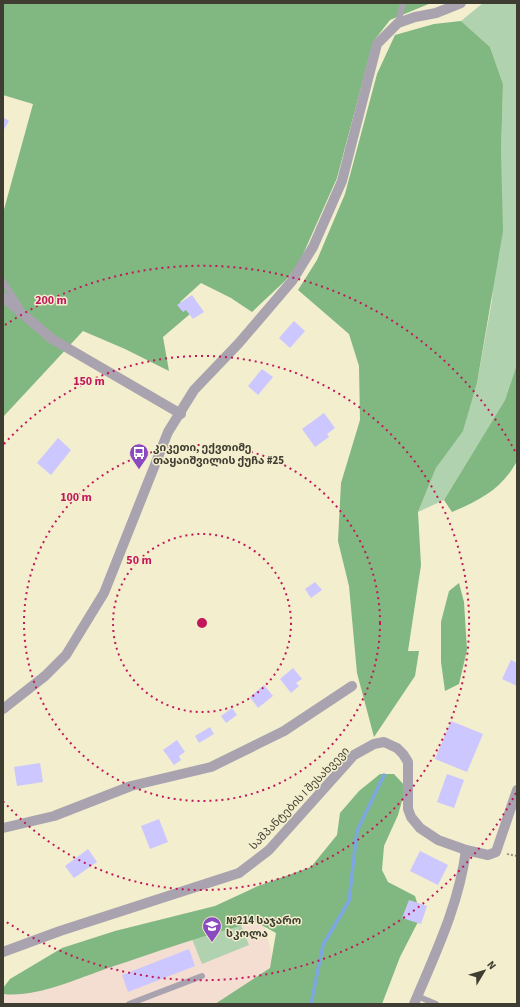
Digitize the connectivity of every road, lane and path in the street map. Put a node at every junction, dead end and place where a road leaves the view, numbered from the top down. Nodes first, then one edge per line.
1 (403, 3) edge
2 (461, 3) edge
3 (398, 23) junction
4 (3, 281) edge
5 (3, 297) edge
6 (29, 320) junction
7 (180, 414) junction
8 (352, 686) dead end
9 (3, 709) edge
10 (517, 790) edge
11 (3, 828) edge
12 (466, 850) junction
13 (3, 952) edge
14 (202, 976) dead end
15 (416, 1000) edge
16 (129, 1004) edge
17 (436, 1004) edge

1 - 3 lane
2 - 3 street
3 - 7 street
4 - 6 lane
5 - 6 street
6 - 7 street
7 - 9 street
8 - 11 street
10 - 12 street, სამპანტების I შესახვევი
12 - 13 street, სამპანტების I შესახვევი
12 - 15 street
14 - 16 lane
15 - 17 lane

